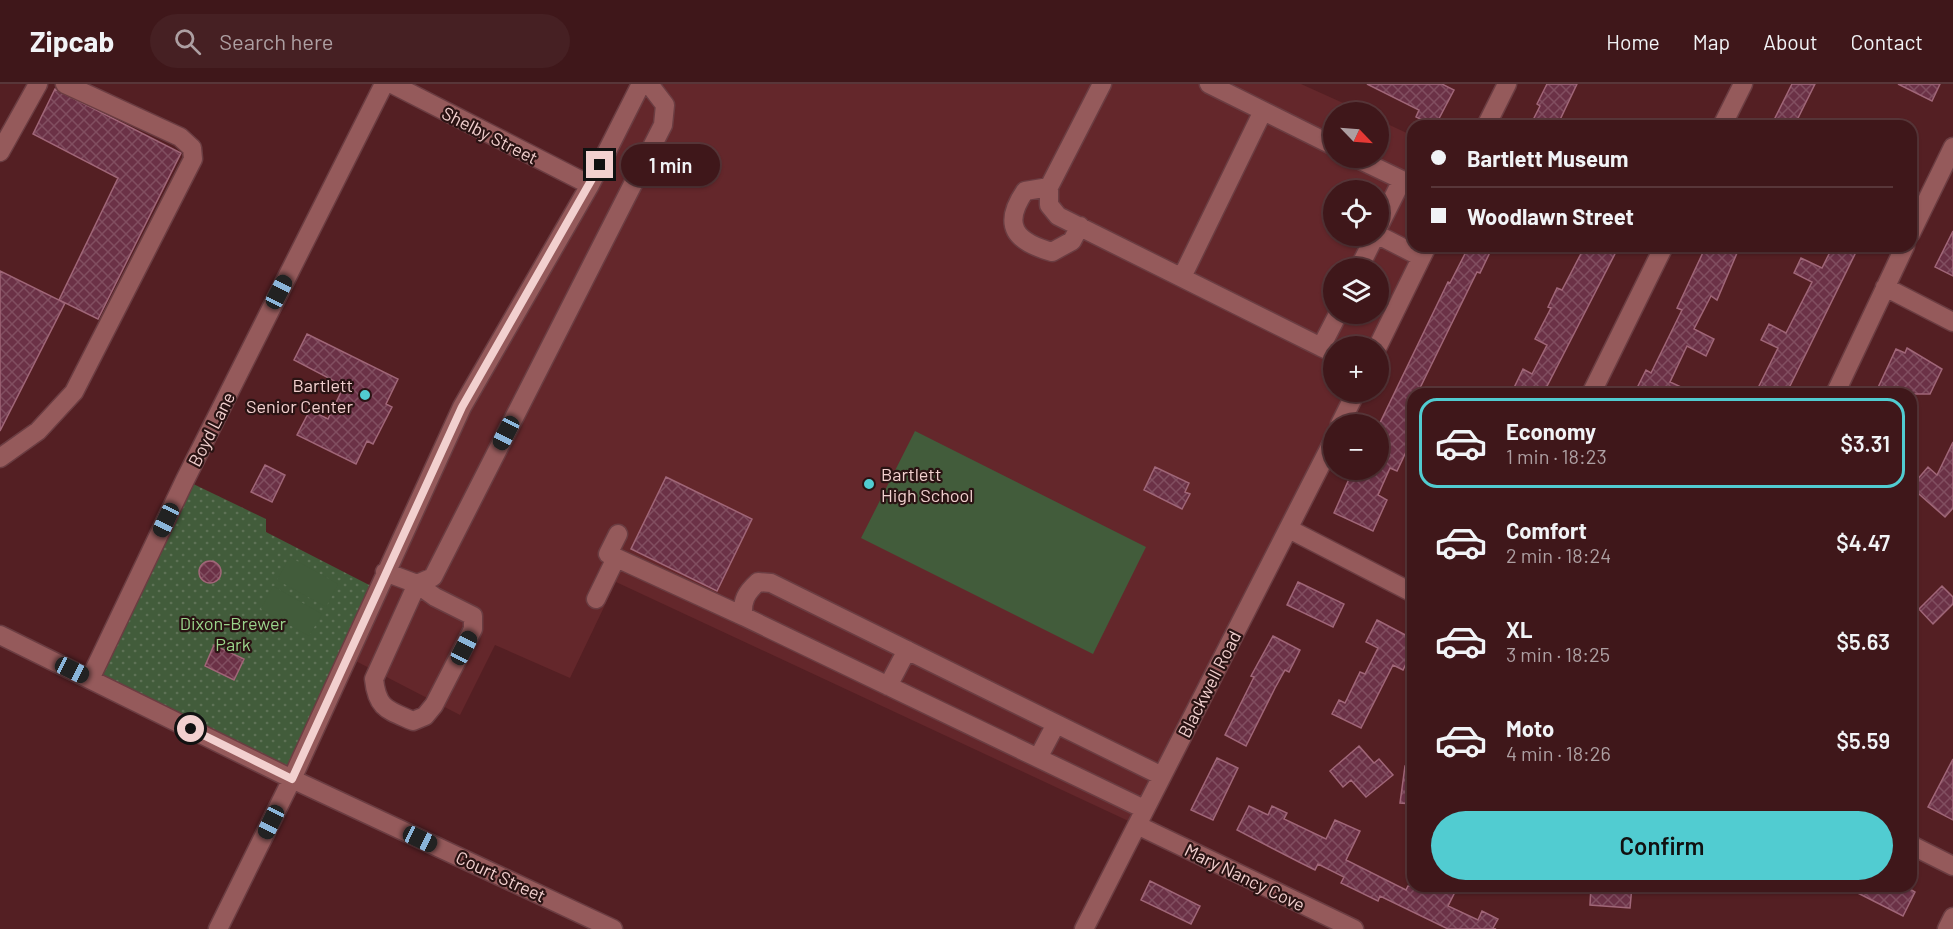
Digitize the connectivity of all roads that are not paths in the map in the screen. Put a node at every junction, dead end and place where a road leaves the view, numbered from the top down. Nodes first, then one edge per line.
1 (38, 84) edge
2 (65, 84) edge
3 (384, 84) edge
4 (392, 84) edge
5 (641, 84) edge
6 (649, 84) edge
7 (1102, 84) edge
8 (1209, 84) edge
9 (1507, 84) edge
10 (1743, 84) edge
11 (1263, 111) junction
12 (1489, 120) edge
13 (1725, 120) edge
14 (1323, 141) edge
15 (1953, 147) edge
16 (0, 152) edge
17 (1377, 168) edge
18 (590, 185) junction
19 (1049, 188) junction
20 (1389, 206) edge
21 (1917, 221) edge
22 (1080, 226) junction
23 (1389, 239) edge
24 (1407, 245) edge
25 (1424, 252) edge
26 (1661, 252) edge
27 (1902, 252) edge
28 (1182, 277) junction
29 (1885, 287) junction
30 (1953, 322) edge
31 (1383, 336) edge
32 (1323, 348) edge
33 (1594, 388) edge
34 (1838, 388) edge
35 (0, 458) edge
36 (1323, 460) edge
37 (1289, 529) junction
38 (618, 534) dead end
39 (616, 558) junction
40 (385, 572) junction
41 (417, 584) junction
42 (1407, 590) edge
43 (596, 599) dead end
44 (743, 616) junction
45 (0, 635) edge
46 (907, 650) junction
47 (90, 679) junction
48 (888, 686) junction
49 (1056, 724) junction
50 (1038, 758) junction
51 (1162, 776) junction
52 (292, 779) junction
53 (1141, 817) junction
54 (1917, 848) edge
55 (1953, 866) edge
56 (1953, 917) edge
57 (218, 929) edge
58 (613, 929) edge
59 (1084, 929) edge
60 (1354, 929) edge
61 (1947, 929) edge

1 - 16 street
2 - 35 street
3 - 47 street, Boyd Lane
4 - 18 street, Shelby Street
5 - 18 street
6 - 41 street
7 - 19 street
8 - 11 street
9 - 12 street
10 - 13 street
11 - 14 street
11 - 28 street
15 - 21 street
17 - 20 street
18 - 40 street
19 - 22 street
19 - 22 street
22 - 28 street
23 - 24 street
25 - 31 street
26 - 33 street
27 - 29 street
28 - 32 street
29 - 30 street
29 - 34 street
36 - 37 street, Blackwell Road
37 - 42 street
37 - 51 street, Blackwell Road
38 - 39 street
39 - 43 street
39 - 44 street, Mary Nancy Cove
40 - 41 street
40 - 52 street
41 - 41 street
44 - 46 street
44 - 48 street, Mary Nancy Cove
45 - 47 street, Court Street
46 - 48 street
46 - 49 street
47 - 52 street, Court Street
48 - 50 street, Mary Nancy Cove
49 - 50 street
49 - 51 street
50 - 53 street, Mary Nancy Cove
51 - 53 street, Blackwell Road
52 - 57 street
52 - 58 street, Court Street
53 - 59 street, Blackwell Road
53 - 60 street, Mary Nancy Cove
54 - 55 street
56 - 61 street

